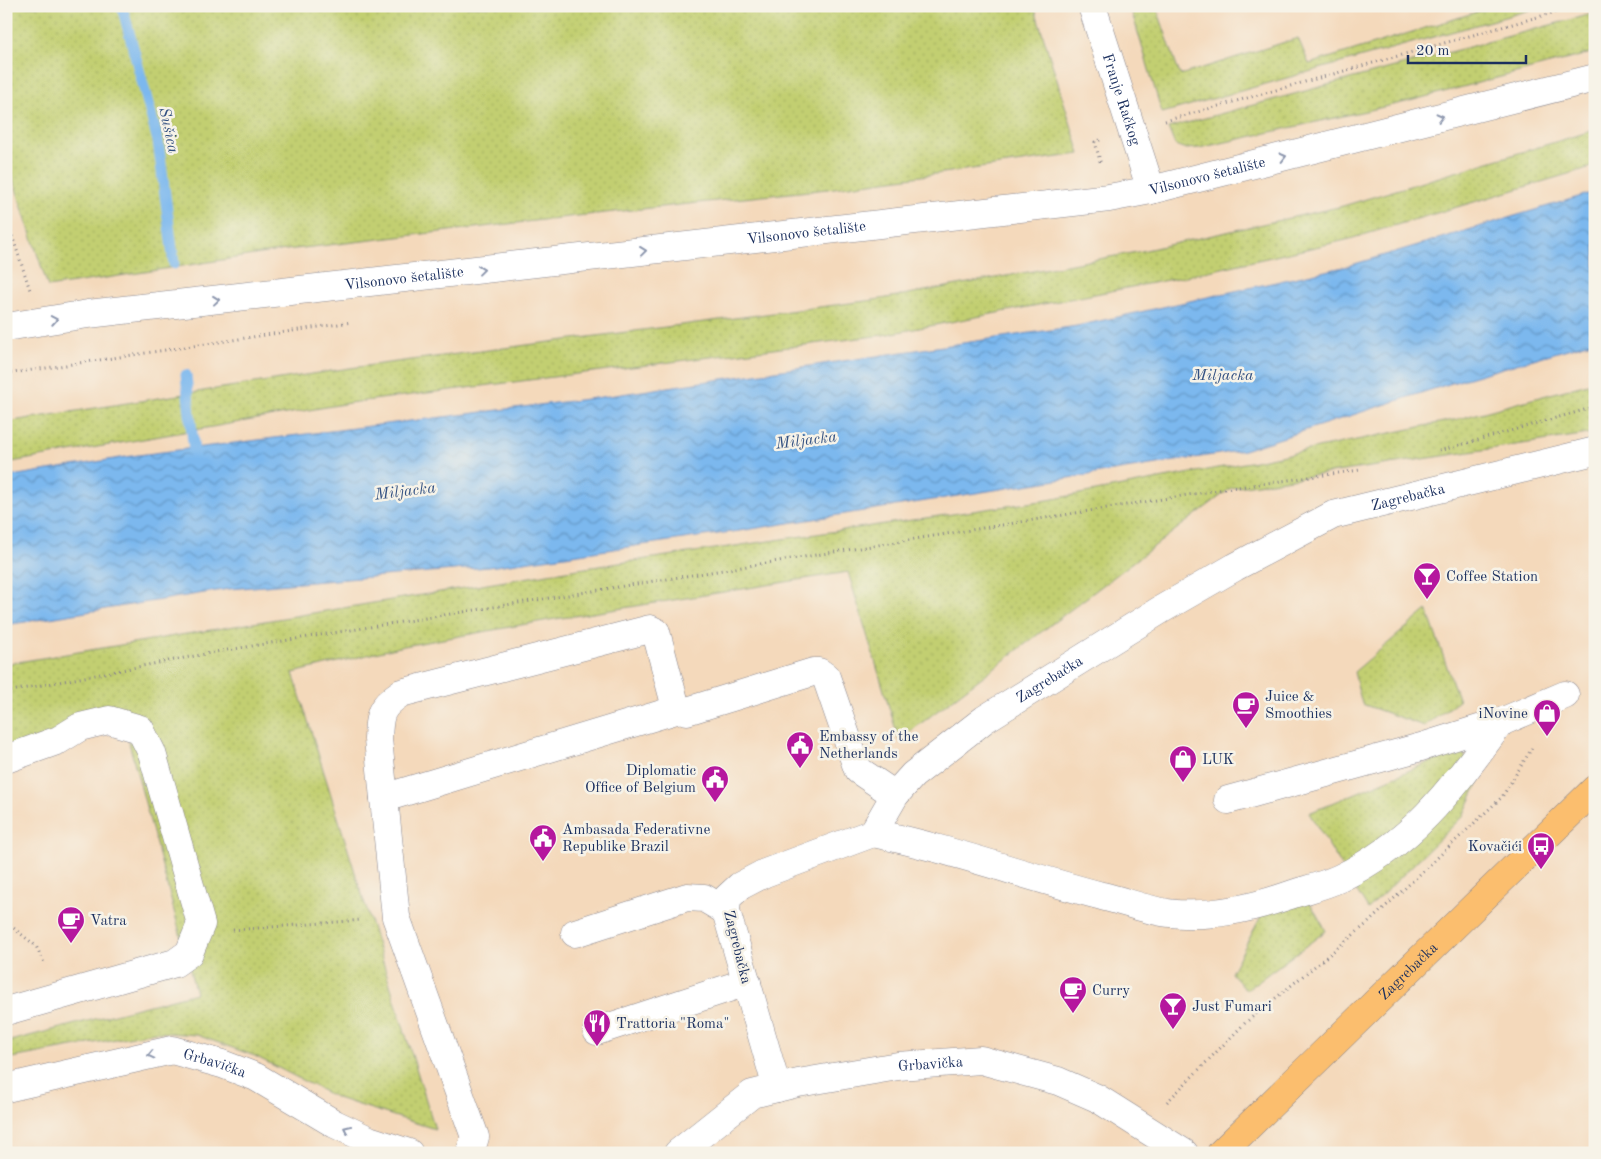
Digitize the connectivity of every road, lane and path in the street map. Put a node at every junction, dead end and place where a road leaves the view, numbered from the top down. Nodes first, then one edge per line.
1 (1092, 6) edge
2 (1577, 6) edge
3 (1595, 78) edge
4 (1132, 130) junction
5 (1151, 190) junction
6 (6, 216) edge
7 (40, 322) junction
8 (352, 322) dead end
9 (6, 327) edge
10 (6, 374) edge
11 (1595, 407) edge
12 (1595, 451) edge
13 (1435, 452) dead end
14 (1369, 469) dead end
15 (6, 692) edge
16 (1565, 695) dead end
17 (679, 709) junction
18 (1500, 722) junction
19 (1534, 743) dead end
20 (6, 759) edge
21 (1595, 789) edge
22 (895, 795) junction
23 (384, 798) junction
24 (1228, 800) dead end
25 (873, 833) junction
26 (726, 911) junction
27 (396, 917) junction
28 (6, 922) edge
29 (201, 924) junction
30 (575, 933) dead end
31 (747, 982) junction
32 (60, 996) junction
33 (6, 1010) edge
34 (597, 1031) dead end
35 (6, 1088) edge
36 (777, 1088) junction
37 (1141, 1127) junction
38 (409, 1153) edge
39 (470, 1153) edge
40 (678, 1153) edge
41 (1184, 1153) edge
42 (1221, 1153) edge

1 - 4 street, Franje Račkog
2 - 4 path
5 -> 3 street, Vilsonovo šetalište
4 - 5 street, Franje Račkog
7 -> 5 street, Vilsonovo šetalište
6 - 7 path
7 - 9 street, Vilsonovo šetalište
8 - 10 path
11 - 13 path
12 - 22 street, Zagrebačka
14 - 15 path
16 - 18 street
17 - 22 street
17 - 23 street
17 - 23 street
18 - 24 street
18 - 25 street
19 - 37 path
20 - 29 street
21 - 42 main road, Zagrebačka
22 - 25 street, Zagrebačka
23 - 27 street
25 - 26 street, Zagrebačka
26 - 30 street
26 - 31 street, Zagrebačka
27 - 29 path
27 - 39 street
28 - 32 path
29 - 32 street
31 - 34 street
31 - 36 street, Zagrebačka
32 - 33 street
38 -> 35 street, Grbavička
36 - 37 street, Grbavička
36 - 40 street, Grbavička
37 - 41 street, Grbavička

